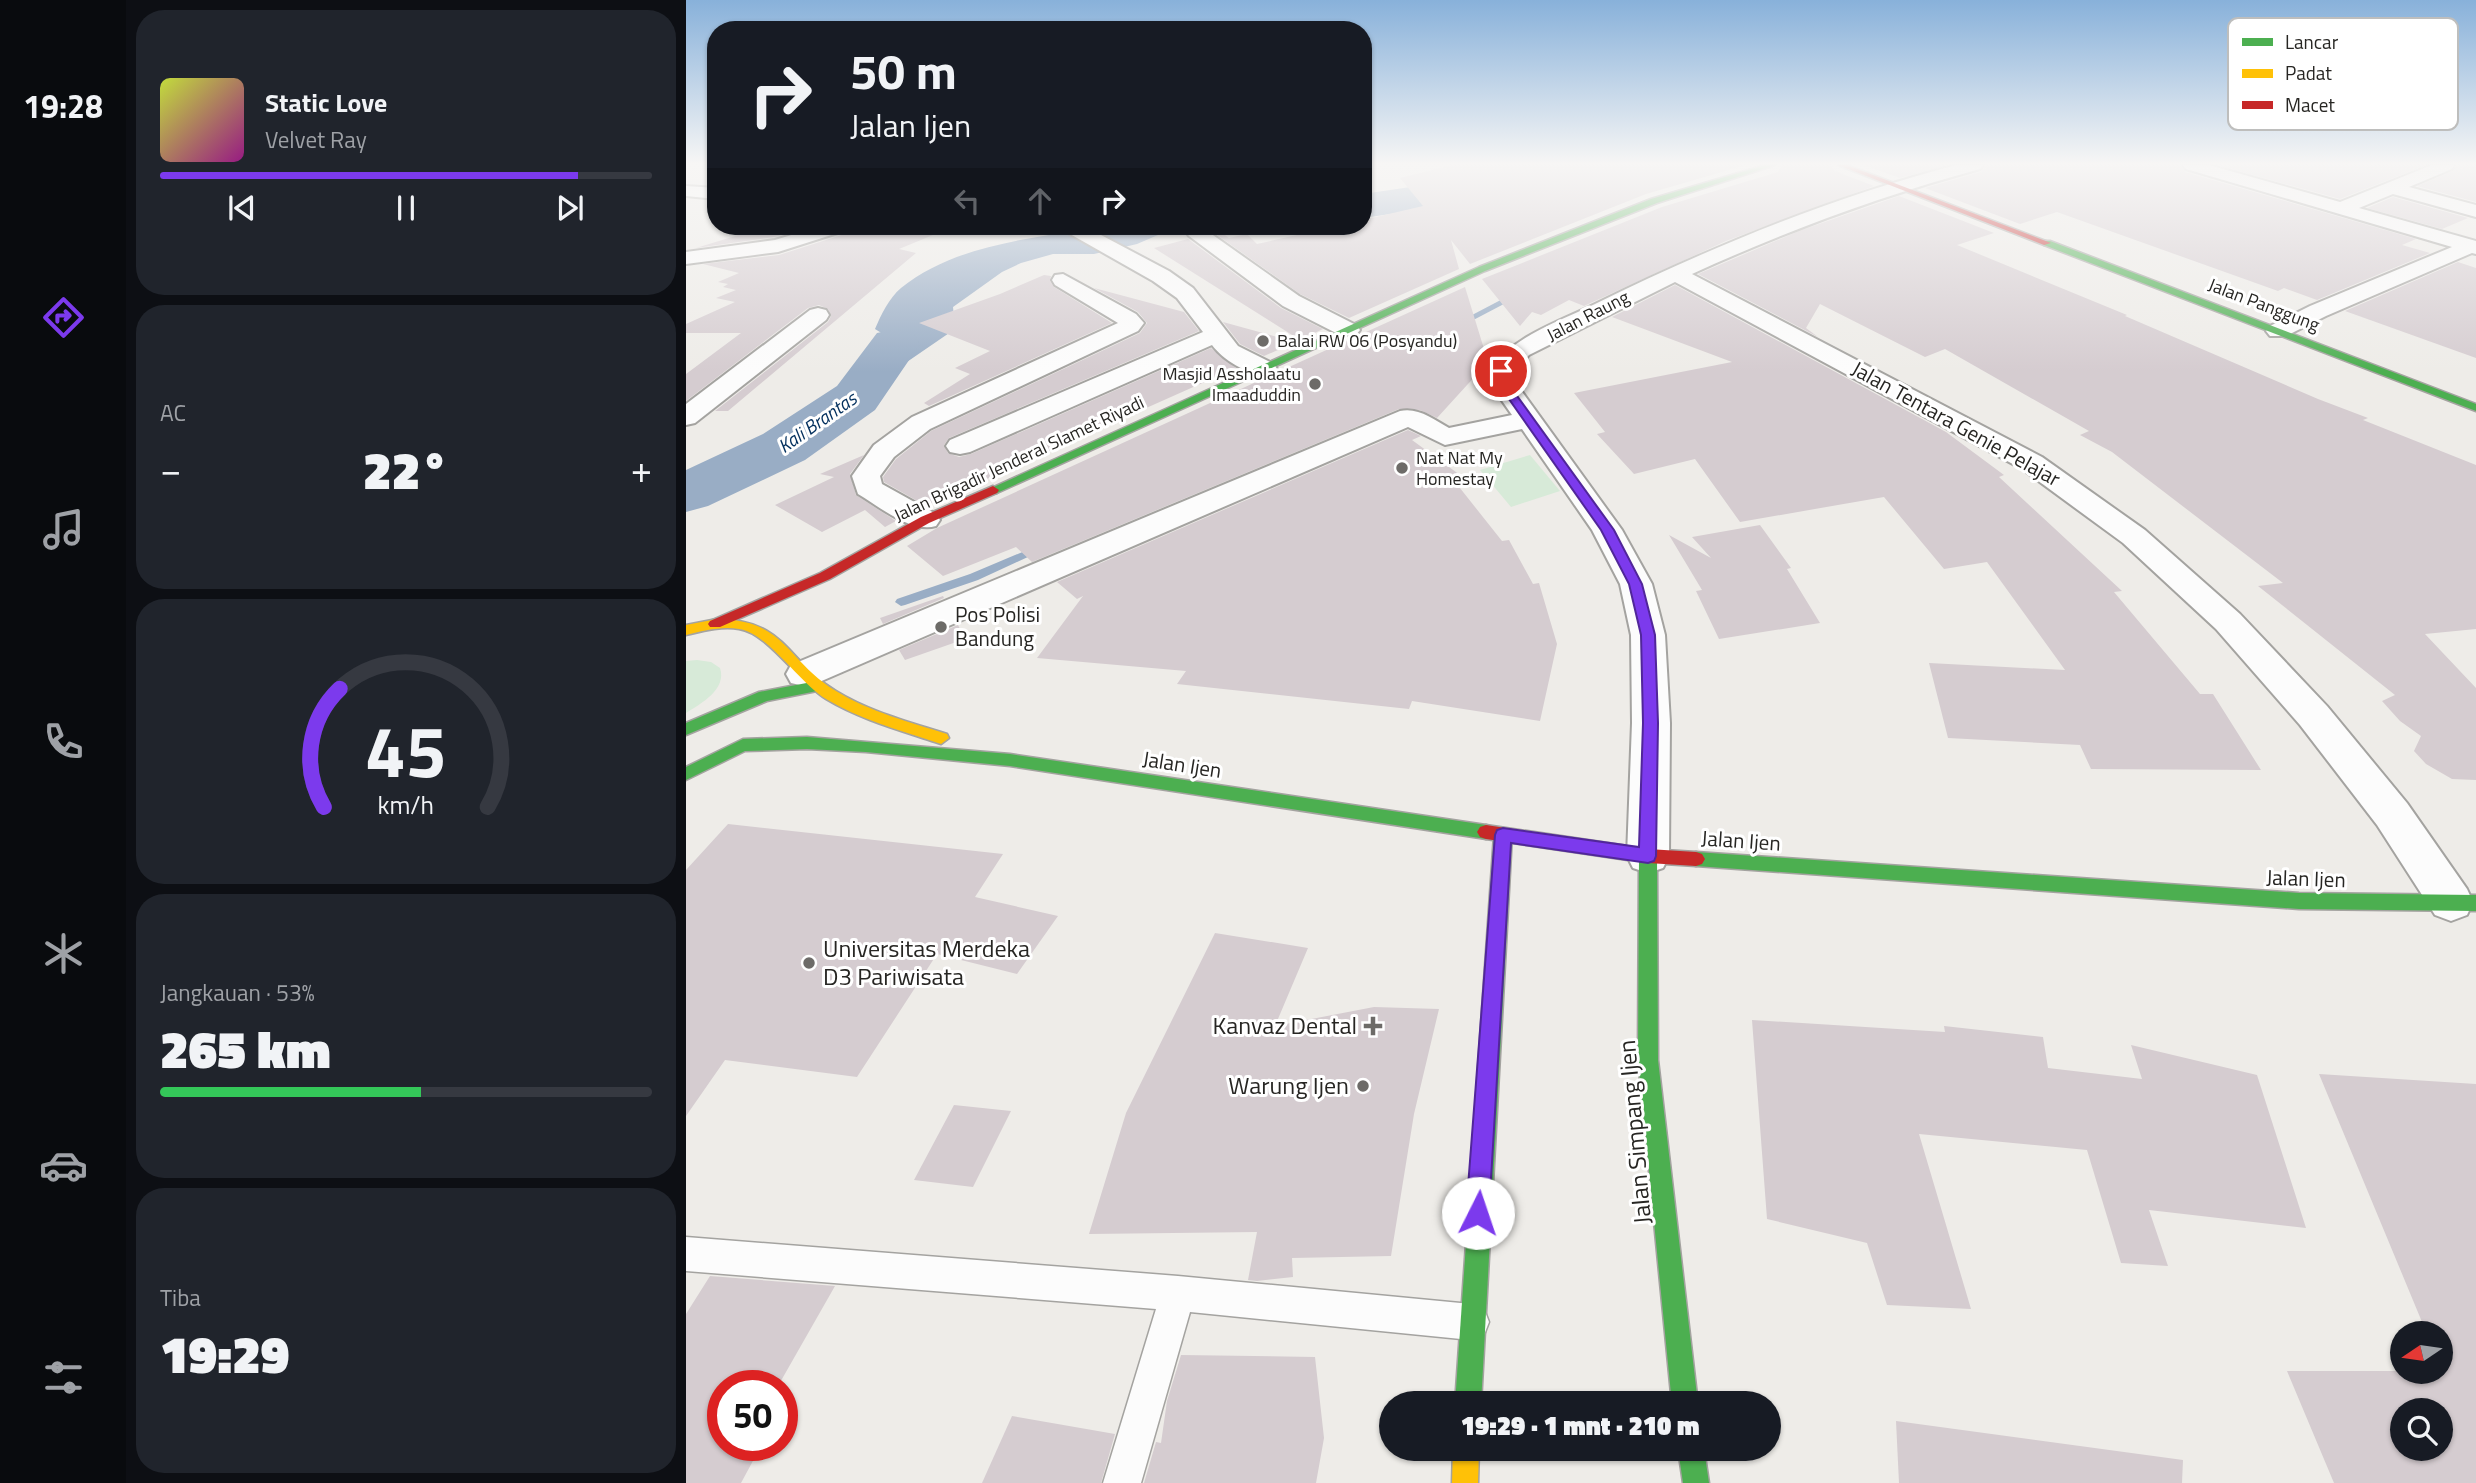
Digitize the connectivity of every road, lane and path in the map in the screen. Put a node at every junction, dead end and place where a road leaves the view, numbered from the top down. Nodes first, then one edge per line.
1 (1568, 234) edge
2 (1767, 234) edge
3 (2026, 234) edge
4 (2431, 234) edge
5 (812, 235) edge
6 (1086, 235) edge
7 (1200, 235) edge
8 (2474, 247) edge
9 (686, 258) edge
10 (1675, 273) junction
11 (1063, 280) dead end
12 (818, 315) dead end
13 (1348, 330) junction
14 (2278, 331) junction
15 (1218, 334) junction
16 (1265, 369) junction
17 (2476, 408) edge
18 (1527, 420) junction
19 (690, 425) edge
20 (960, 446) dead end
21 (925, 520) junction
22 (715, 624) junction
23 (686, 630) edge
24 (811, 680) junction
25 (686, 729) edge
26 (1010, 760) junction
27 (686, 774) edge
28 (1503, 835) junction
29 (1648, 856) junction
30 (2463, 902) edge
31 (686, 1254) edge
32 (1178, 1293) junction
33 (1471, 1322) junction
34 (1468, 1391) edge
35 (1684, 1391) edge
36 (1466, 1461) edge
37 (1693, 1461) edge
38 (1122, 1483) edge
39 (1465, 1483) edge
40 (1696, 1483) edge

1 - 13 main road, Jalan Brigadir Jenderal Slamet Riyadi
2 - 10 street, Jalan Raung
3 - 14 main road, Jalan Panggung
4 - 8 street
5 - 9 street
6 - 15 street
7 - 13 street
8 - 14 street
10 - 18 street, Jalan Raung
10 - 30 street, Jalan Tentara Genie Pelajar
11 - 21 street
12 - 19 street
13 - 16 main road, Jalan Brigadir Jenderal Slamet Riyadi
14 - 17 main road, Jalan Panggung
15 - 16 street
15 - 20 street
16 - 21 main road, Jalan Brigadir Jenderal Slamet Riyadi
18 - 24 street
18 - 29 street, Jalan Raung
21 - 22 main road, Jalan Brigadir Jenderal Slamet Riyadi
22 - 23 main road
22 - 24 main road
24 - 25 main road
24 - 26 main road, Jalan Ijen
26 - 27 main road, Jalan Ijen
26 - 28 main road, Jalan Ijen
28 - 29 main road, Jalan Ijen
28 - 33 main road
29 - 30 main road, Jalan Ijen
29 - 35 main road, Jalan Simpang Ijen
31 - 32 lane
32 - 33 lane
32 - 38 lane
33 - 34 main road
36 - 39 main road
37 - 40 main road

